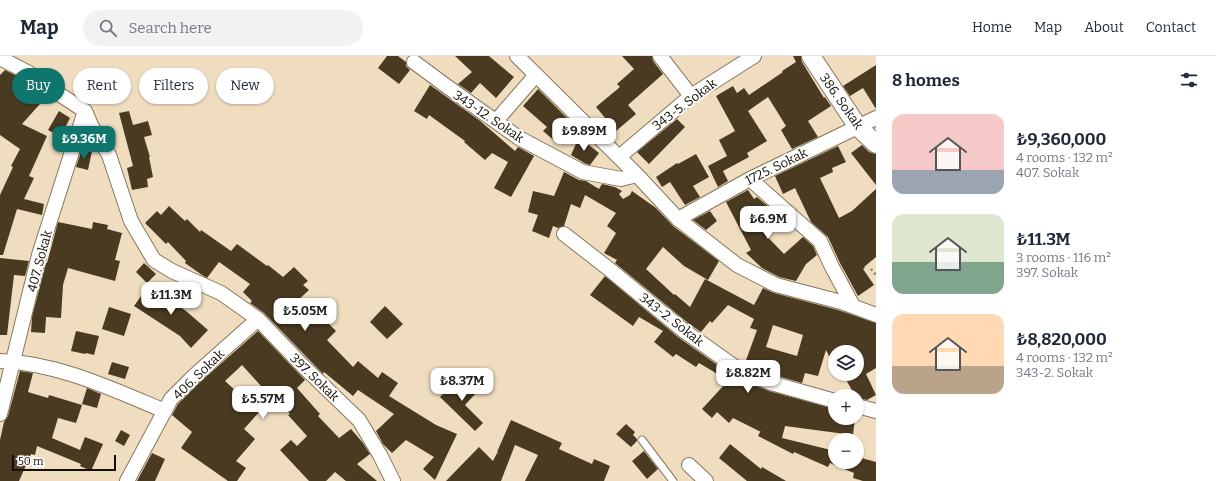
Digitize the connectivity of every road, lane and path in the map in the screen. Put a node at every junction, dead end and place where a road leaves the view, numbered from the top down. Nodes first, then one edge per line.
1 (517, 56) edge
2 (660, 56) edge
3 (754, 56) edge
4 (811, 56) edge
5 (1, 59) edge
6 (414, 62) dead end
7 (536, 75) junction
8 (691, 96) junction
9 (85, 111) junction
10 (876, 118) edge
11 (496, 121) junction
12 (858, 127) junction
13 (876, 144) edge
14 (618, 157) junction
15 (638, 175) junction
16 (750, 179) junction
17 (678, 219) junction
18 (564, 234) dead end
19 (871, 269) dead end
20 (876, 275) edge
21 (853, 306) junction
22 (876, 315) edge
23 (258, 319) junction
24 (7, 361) edge
25 (828, 399) edge
26 (864, 408) edge
27 (165, 411) junction
28 (876, 411) edge
29 (0, 414) edge
30 (642, 440) dead end
31 (689, 464) dead end
32 (127, 481) edge
33 (393, 481) edge
34 (672, 481) edge
35 (706, 481) edge

1 - 7 street
2 - 8 street
3 - 8 street, 343-5. Sokak
4 - 12 street, 386. Sokak
5 - 9 street
6 - 11 street, 343-12. Sokak
7 - 11 street
7 - 14 street
8 - 14 street, 343-5. Sokak
9 - 23 street, 397. Sokak
9 - 24 street, 407. Sokak
10 - 12 street, 1725. Sokak
11 - 15 street, 343-12. Sokak
12 - 13 street, 386. Sokak
12 - 16 street, 1725. Sokak
14 - 15 street
15 - 17 street
16 - 17 street, 1725. Sokak
16 - 21 street
17 - 21 street
18 - 25 street, 343-2. Sokak
19 - 20 path
21 - 22 street
23 - 27 street, 406. Sokak
23 - 33 street, 397. Sokak
24 - 27 street
24 - 29 street, 407. Sokak
26 - 28 street
27 - 32 street, 406. Sokak
30 - 34 lane
31 - 35 street

